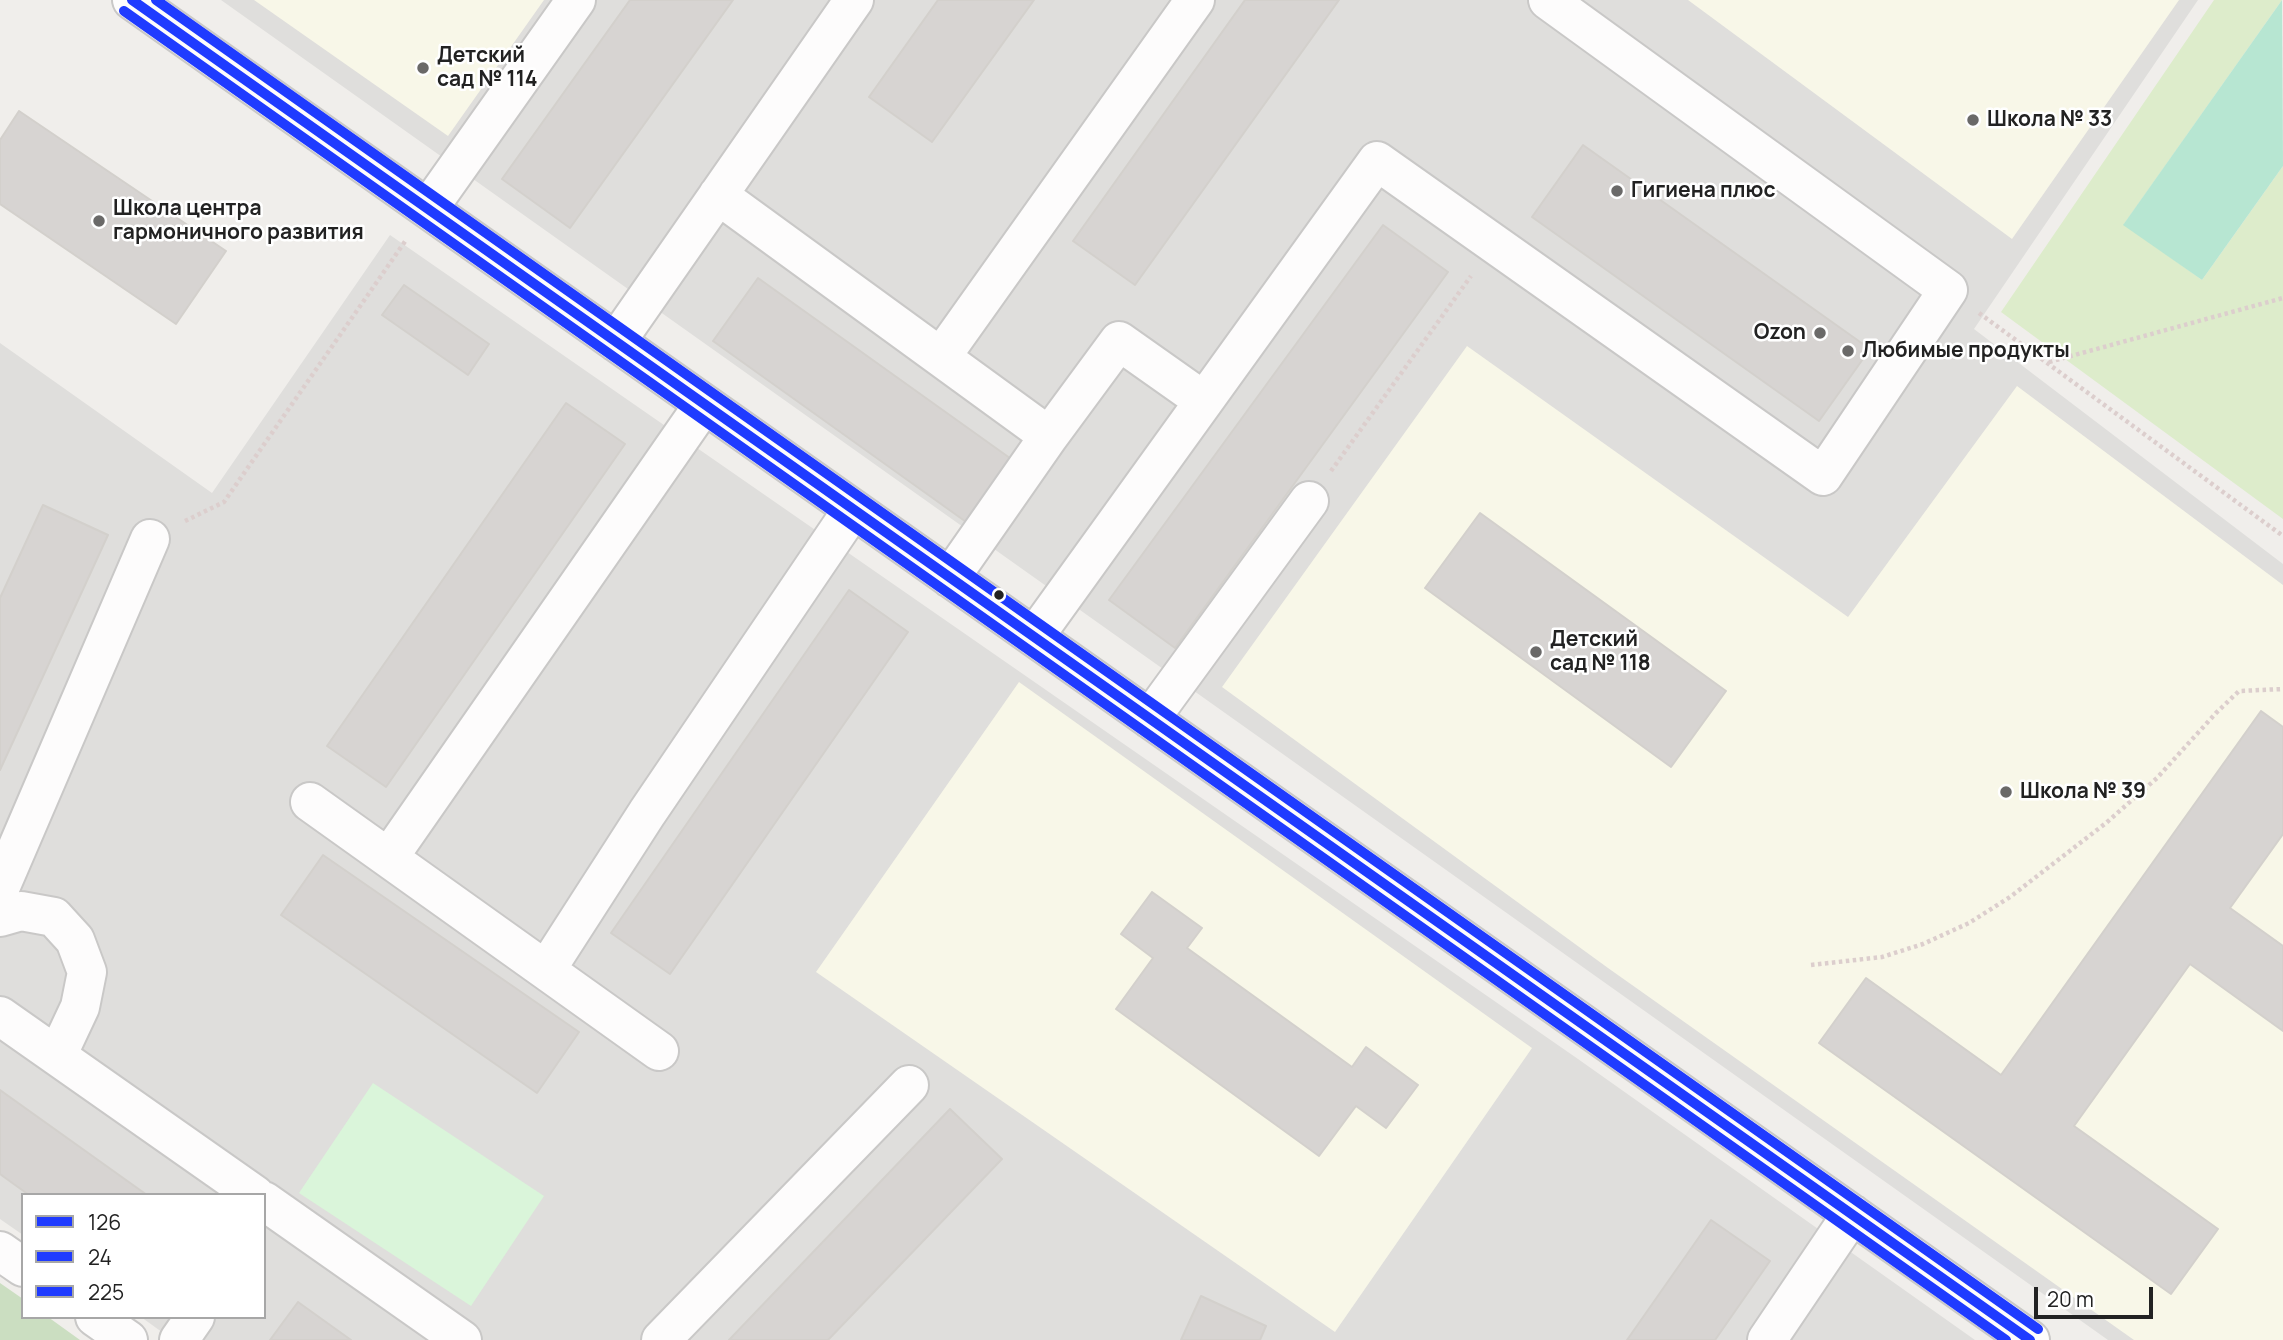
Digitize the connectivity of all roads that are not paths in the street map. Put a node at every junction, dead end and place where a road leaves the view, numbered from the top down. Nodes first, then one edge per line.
1 (132, 0) edge
2 (576, 0) edge
3 (853, 0) edge
4 (1195, 0) edge
5 (1548, 0) edge
6 (718, 195) junction
7 (428, 209) junction
8 (616, 342) junction
9 (940, 357) junction
10 (1205, 401) junction
11 (704, 404) junction
12 (1049, 436) junction
13 (1309, 501) road end
14 (853, 509) junction
15 (150, 539) road end
16 (950, 578) junction
17 (1034, 637) junction
18 (1150, 719) junction
19 (310, 802) dead end
20 (389, 857) junction
21 (0, 888) edge
22 (0, 918) edge
23 (546, 970) junction
24 (0, 1016) edge
25 (659, 1051) dead end
26 (57, 1056) junction
27 (909, 1084) dead end
28 (247, 1193) edge
29 (266, 1206) edge
30 (1852, 1214) junction
31 (0, 1251) edge
32 (21, 1266) edge
33 (98, 1319) edge
34 (194, 1319) edge
35 (2009, 1334) edge
36 (128, 1340) edge
37 (179, 1340) edge
38 (461, 1340) edge
39 (661, 1340) edge
40 (1767, 1340) edge

1 - 7 street
2 - 7 street
3 - 6 street
4 - 9 street
5 - 10 street
6 - 8 street
6 - 9 street
7 - 8 street
8 - 11 street
9 - 12 street
10 - 12 street
10 - 17 street
11 - 14 street
11 - 20 street
12 - 16 street
13 - 18 street
14 - 16 street
14 - 23 street
15 - 21 street
16 - 17 street
17 - 18 street
18 - 30 street
19 - 20 street
20 - 23 street
22 - 26 street
23 - 25 street
24 - 26 street
26 - 28 street
27 - 39 street
29 - 38 street
30 - 35 street
30 - 40 street
31 - 32 street
33 - 36 street
34 - 37 street

